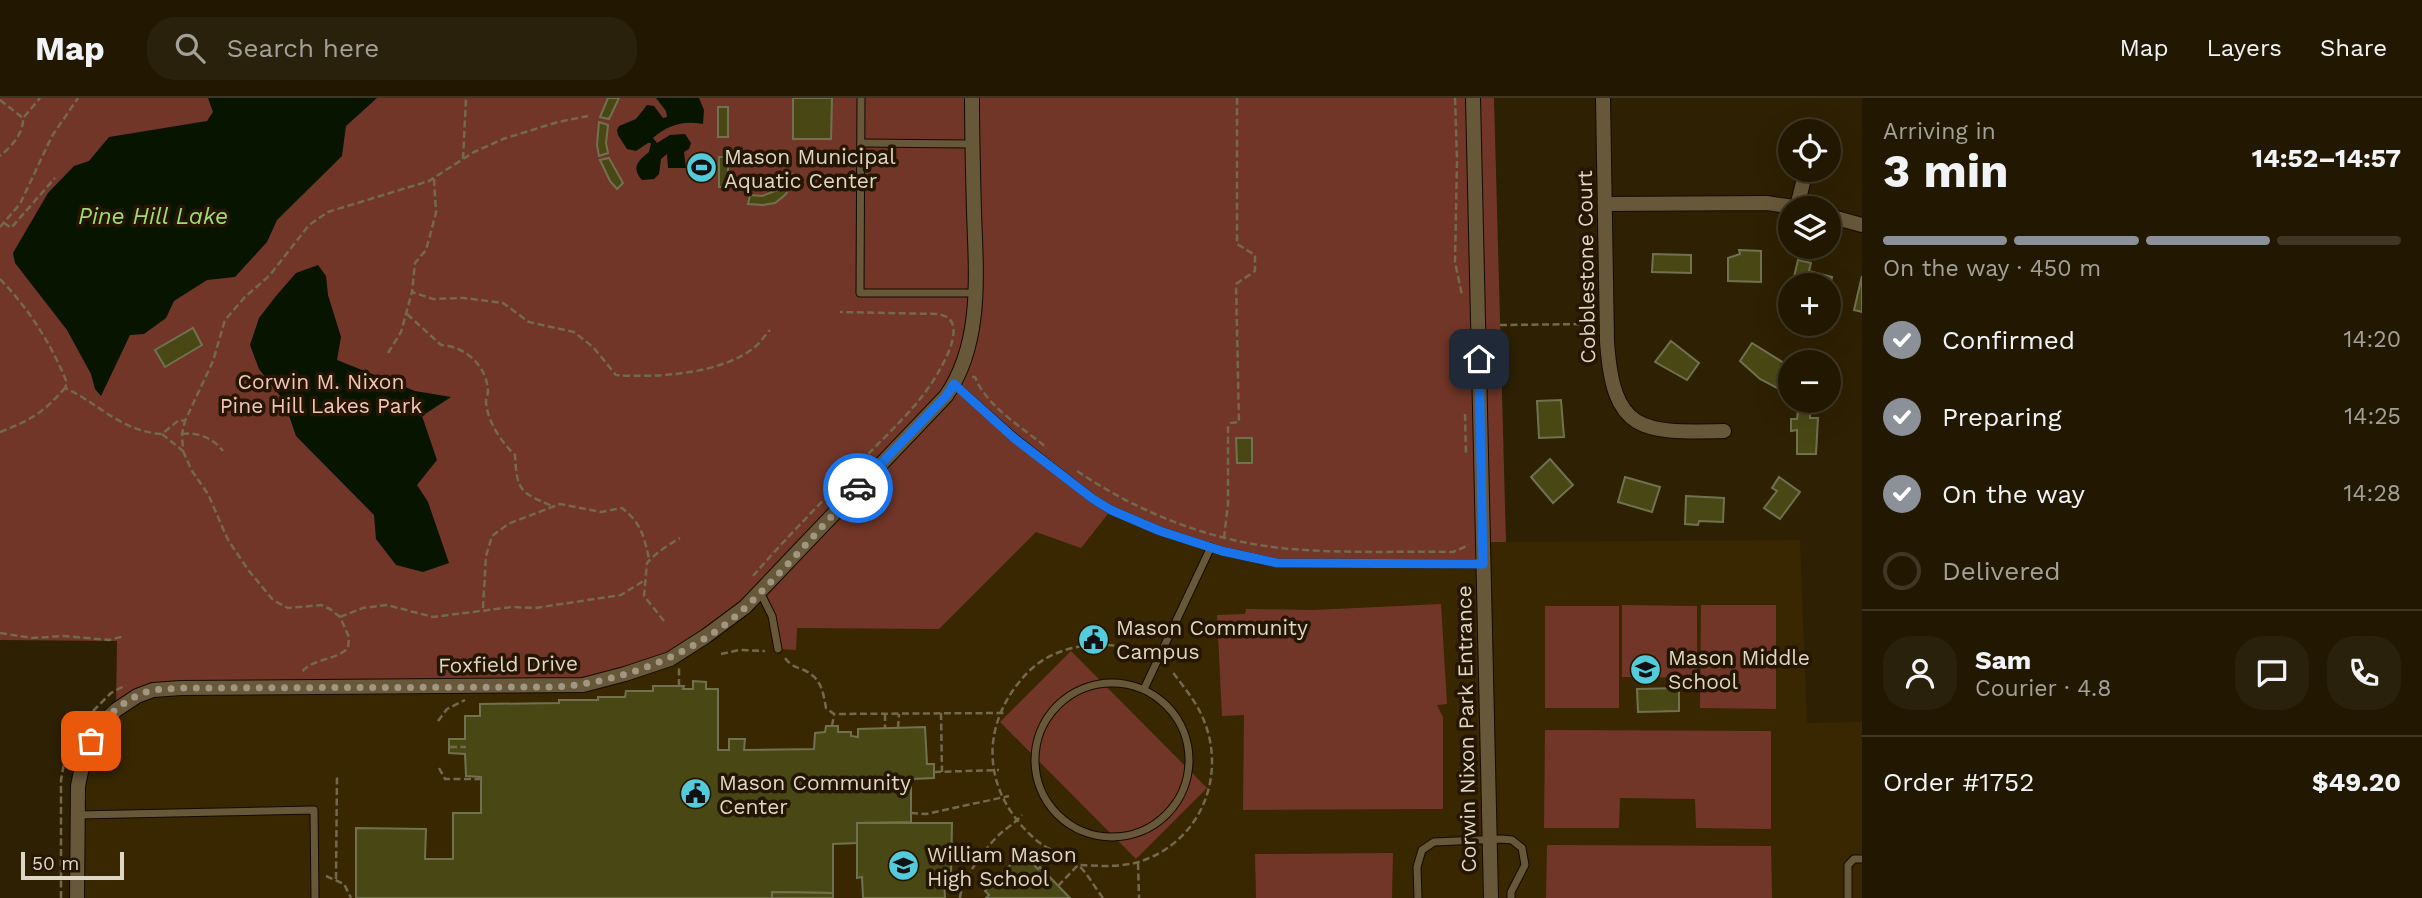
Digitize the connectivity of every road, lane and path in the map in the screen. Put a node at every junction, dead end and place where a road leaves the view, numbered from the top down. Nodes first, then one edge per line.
1 (40, 98) edge
2 (78, 98) edge
3 (466, 98) edge
4 (861, 98) edge
5 (972, 98) edge
6 (1237, 98) edge
7 (1455, 98) edge
8 (1473, 98) edge
9 (1603, 98) edge
10 (0, 100) edge
11 (588, 116) dead end
12 (23, 118) junction
13 (861, 143) junction
14 (972, 144) junction
15 (0, 156) edge
16 (463, 159) junction
17 (55, 178) dead end
18 (434, 178) junction
19 (1605, 204) junction
20 (1778, 205) edge
21 (1841, 219) edge
22 (4, 223) junction
23 (1862, 225) edge
24 (0, 227) edge
25 (0, 279) edge
26 (412, 292) junction
27 (976, 293) junction
28 (1463, 306) dead end
29 (840, 312) dead end
30 (407, 314) junction
31 (1590, 324) dead end
32 (1500, 325) dead end
33 (770, 330) dead end
34 (388, 354) dead end
35 (970, 377) dead end
36 (954, 384) junction
37 (65, 387) junction
38 (1465, 406) dead end
39 (185, 421) junction
40 (1724, 431) dead end
41 (0, 432) edge
42 (162, 434) junction
43 (182, 434) junction
44 (1048, 449) dead end
45 (183, 451) junction
46 (223, 451) dead end
47 (1068, 466) dead end
48 (1466, 466) dead end
49 (552, 506) junction
50 (1224, 537) junction
51 (680, 538) dead end
52 (1223, 543) dead end
53 (1211, 547) junction
54 (1469, 550) dead end
55 (649, 559) junction
56 (1483, 564) junction
57 (645, 580) junction
58 (755, 587) junction
59 (483, 610) junction
60 (340, 617) junction
61 (664, 621) dead end
62 (0, 633) edge
63 (125, 636) dead end
64 (778, 649) dead end
65 (1133, 649) dead end
66 (765, 651) dead end
67 (721, 654) dead end
68 (785, 658) dead end
69 (679, 666) dead end
70 (1172, 671) dead end
71 (301, 673) junction
72 (314, 673) dead end
73 (300, 679) dead end
74 (129, 684) dead end
75 (679, 686) dead end
76 (1144, 689) junction
77 (465, 700) dead end
78 (899, 713) junction
79 (941, 713) junction
80 (999, 713) junction
81 (1004, 713) dead end
82 (90, 714) dead end
83 (834, 714) junction
84 (885, 714) junction
85 (438, 721) dead end
86 (83, 723) dead end
87 (832, 726) dead end
88 (886, 728) dead end
89 (898, 728) dead end
90 (450, 747) dead end
91 (466, 747) dead end
92 (439, 768) dead end
93 (997, 770) junction
94 (934, 772) dead end
95 (942, 772) junction
96 (338, 775) dead end
97 (481, 779) dead end
98 (1009, 796) dead end
99 (1002, 797) junction
100 (911, 813) dead end
101 (78, 815) junction
102 (1021, 815) dead end
103 (1017, 820) junction
104 (1490, 841) junction
105 (1862, 859) edge
106 (1138, 862) junction
107 (1078, 865) junction
108 (326, 876) dead end
109 (336, 879) junction
110 (1058, 886) dead end
111 (61, 898) edge
112 (77, 898) edge
113 (315, 898) edge
114 (351, 898) edge
115 (960, 898) edge
116 (1104, 898) edge
117 (1139, 898) edge
118 (1418, 898) edge
119 (1491, 898) edge
120 (1511, 898) edge
121 (1848, 898) edge

1 - 12 path
2 - 22 path
3 - 16 path
4 - 13 lane
5 - 14 street
6 - 50 path
7 - 28 path
8 - 56 street, Corwin Nixon Park Entrance
9 - 19 street, Cobblestone Court
10 - 12 path
11 - 16 path
12 - 15 path
13 - 14 lane
13 - 27 lane
14 - 27 street
16 - 18 path
17 - 22 path
18 - 26 path
18 - 39 path
19 - 20 street
19 - 40 street, Cobblestone Court
21 - 23 street
22 - 24 path
25 - 37 path
26 - 30 path
26 - 33 path
27 - 36 street, Foxfield Drive
29 - 58 path
30 - 34 path
30 - 49 path
31 - 32 path
35 - 44 path
36 - 53 lane
36 - 58 street, Foxfield Drive
37 - 41 path
37 - 42 path
38 - 48 path
39 - 42 path
39 - 43 path
42 - 45 path
43 - 45 path
43 - 46 path
45 - 60 path
47 - 50 path
49 - 55 path
49 - 59 path
50 - 52 path
50 - 54 path
51 - 55 path
53 - 56 lane
53 - 76 lane
55 - 57 path
56 - 104 street, Corwin Nixon Park Entrance
57 - 59 path
57 - 61 path
58 - 64 lane
58 - 101 street, Foxfield Drive
59 - 60 path
60 - 71 path
62 - 63 path
65 - 80 path
66 - 67 path
68 - 83 path
69 - 75 path
70 - 106 path
71 - 72 path
71 - 73 path
74 - 82 path
76 - 76 lane
77 - 85 path
78 - 79 path
78 - 84 path
78 - 89 path
79 - 80 path
79 - 95 path
80 - 81 path
80 - 93 path
83 - 84 path
83 - 87 path
84 - 88 path
86 - 111 path
90 - 91 path
92 - 97 path
93 - 95 path
93 - 99 path
94 - 95 path
96 - 109 path
98 - 99 path
99 - 100 path
99 - 103 path
101 - 112 street, Foxfield Drive
101 - 113 lane
102 - 103 path
103 - 107 path
103 - 115 path
104 - 118 lane
104 - 119 street, Corwin Nixon Park Entrance
104 - 120 lane
105 - 121 lane
106 - 107 path
106 - 117 path
107 - 110 path
107 - 116 path
108 - 109 path
109 - 114 path

